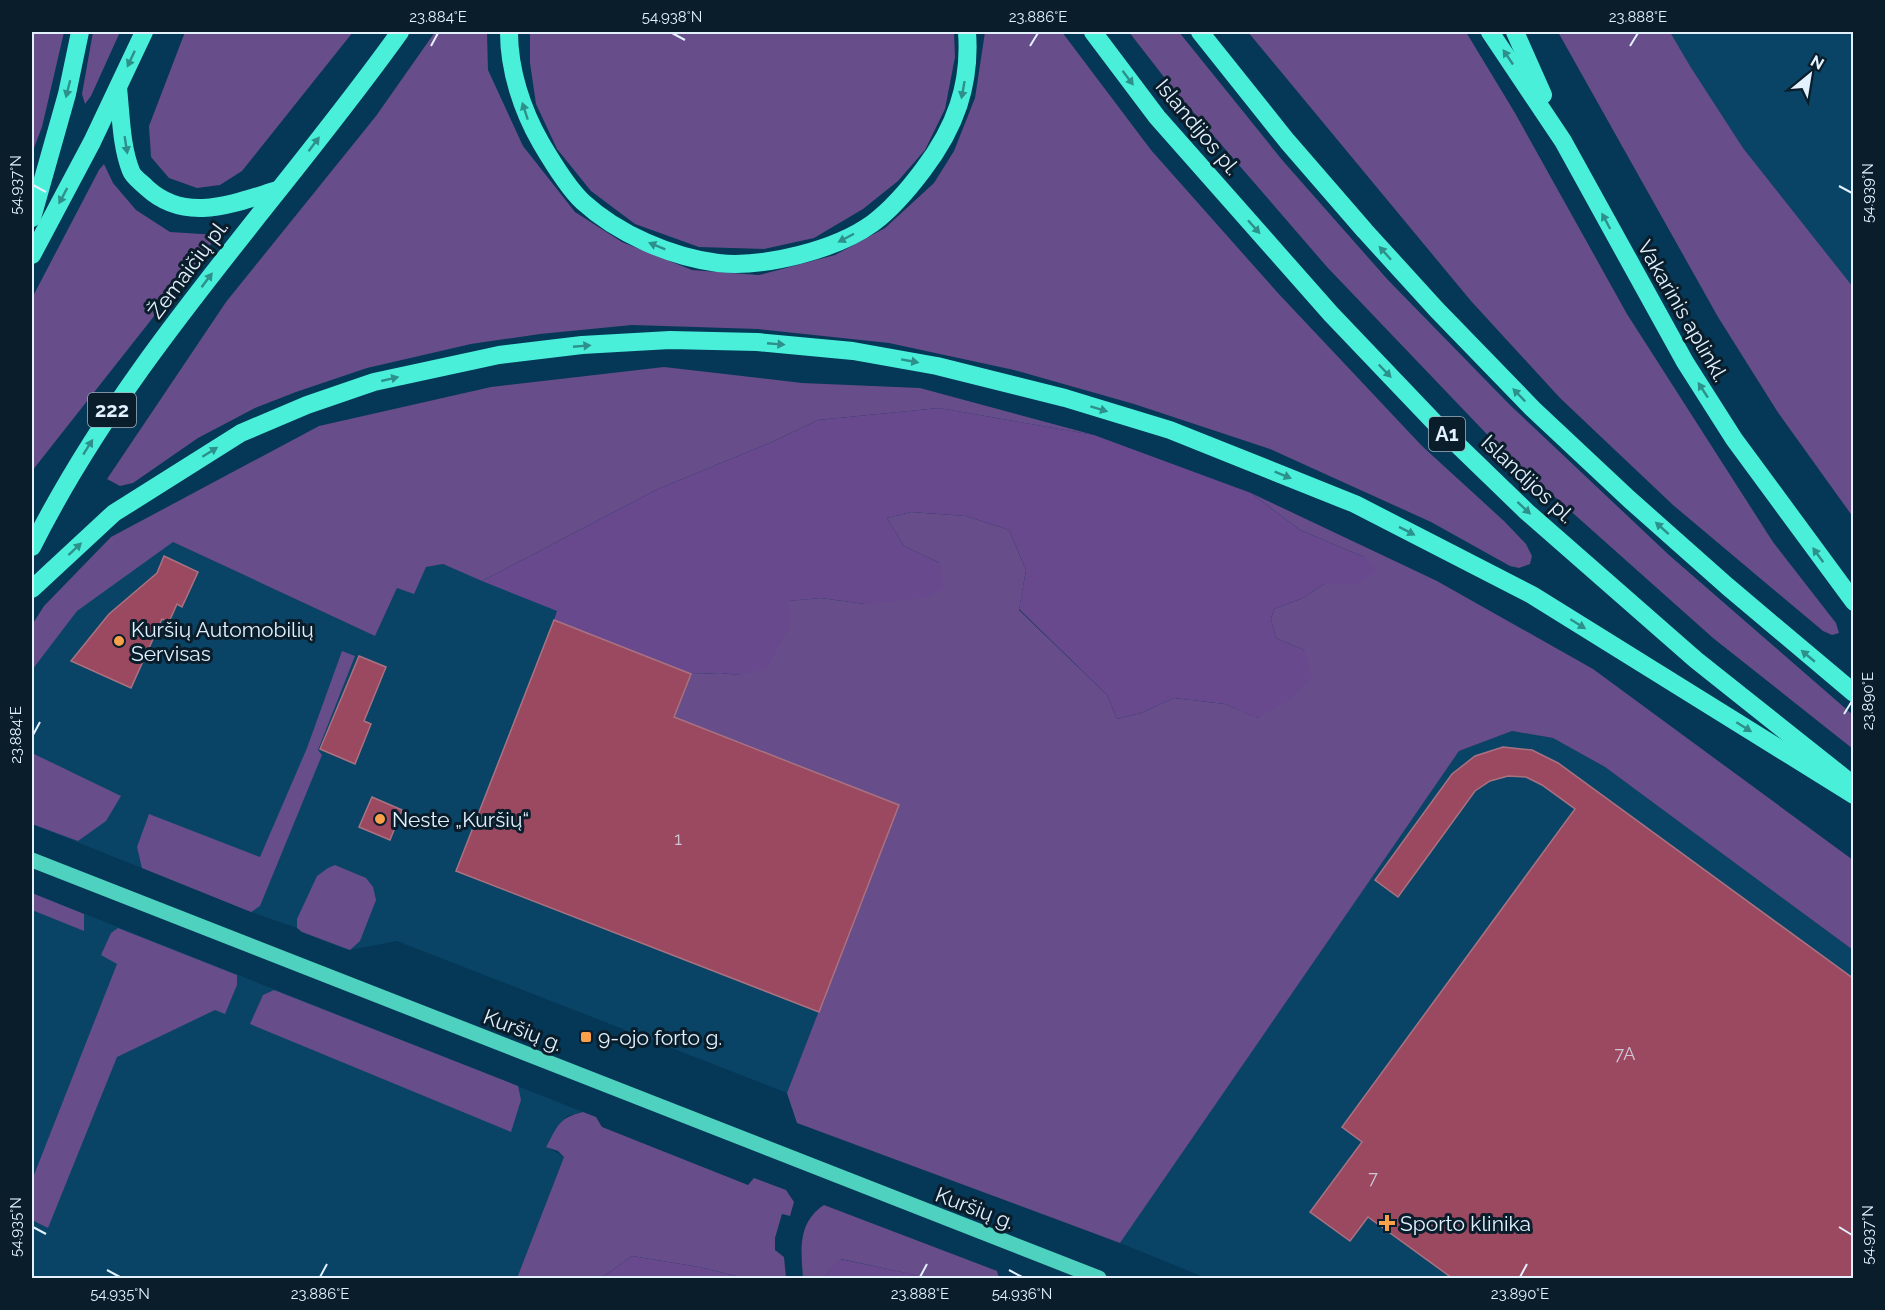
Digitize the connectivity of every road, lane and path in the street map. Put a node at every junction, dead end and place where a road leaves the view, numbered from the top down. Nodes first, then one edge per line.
1 (80, 32) edge
2 (144, 32) edge
3 (400, 32) edge
4 (509, 32) edge
5 (967, 32) edge
6 (1093, 32) edge
7 (1200, 32) edge
8 (1491, 32) edge
9 (1515, 32) edge
10 (118, 87) junction
11 (1563, 141) junction
12 (278, 190) junction
13 (32, 218) edge
14 (32, 255) edge
15 (32, 547) edge
16 (32, 589) edge
17 (1854, 602) edge
18 (1854, 693) edge
19 (1854, 785) edge
20 (1854, 795) edge
21 (32, 860) edge
22 (1099, 1278) edge

1 -> 13 highway
2 -> 10 highway
12 -> 3 highway, Žemaičių pl. / 222
5 -> 4 highway
6 -> 19 highway, Islandijos pl. / A1
18 -> 7 highway
11 -> 8 highway, Vakarinis aplinkl.
9 - 11 highway
10 -> 12 highway
10 -> 14 highway
17 -> 11 highway, Vakarinis aplinkl.
15 -> 12 highway, Žemaičių pl. / 222
16 -> 20 highway
21 - 22 main road, Kuršių g.

